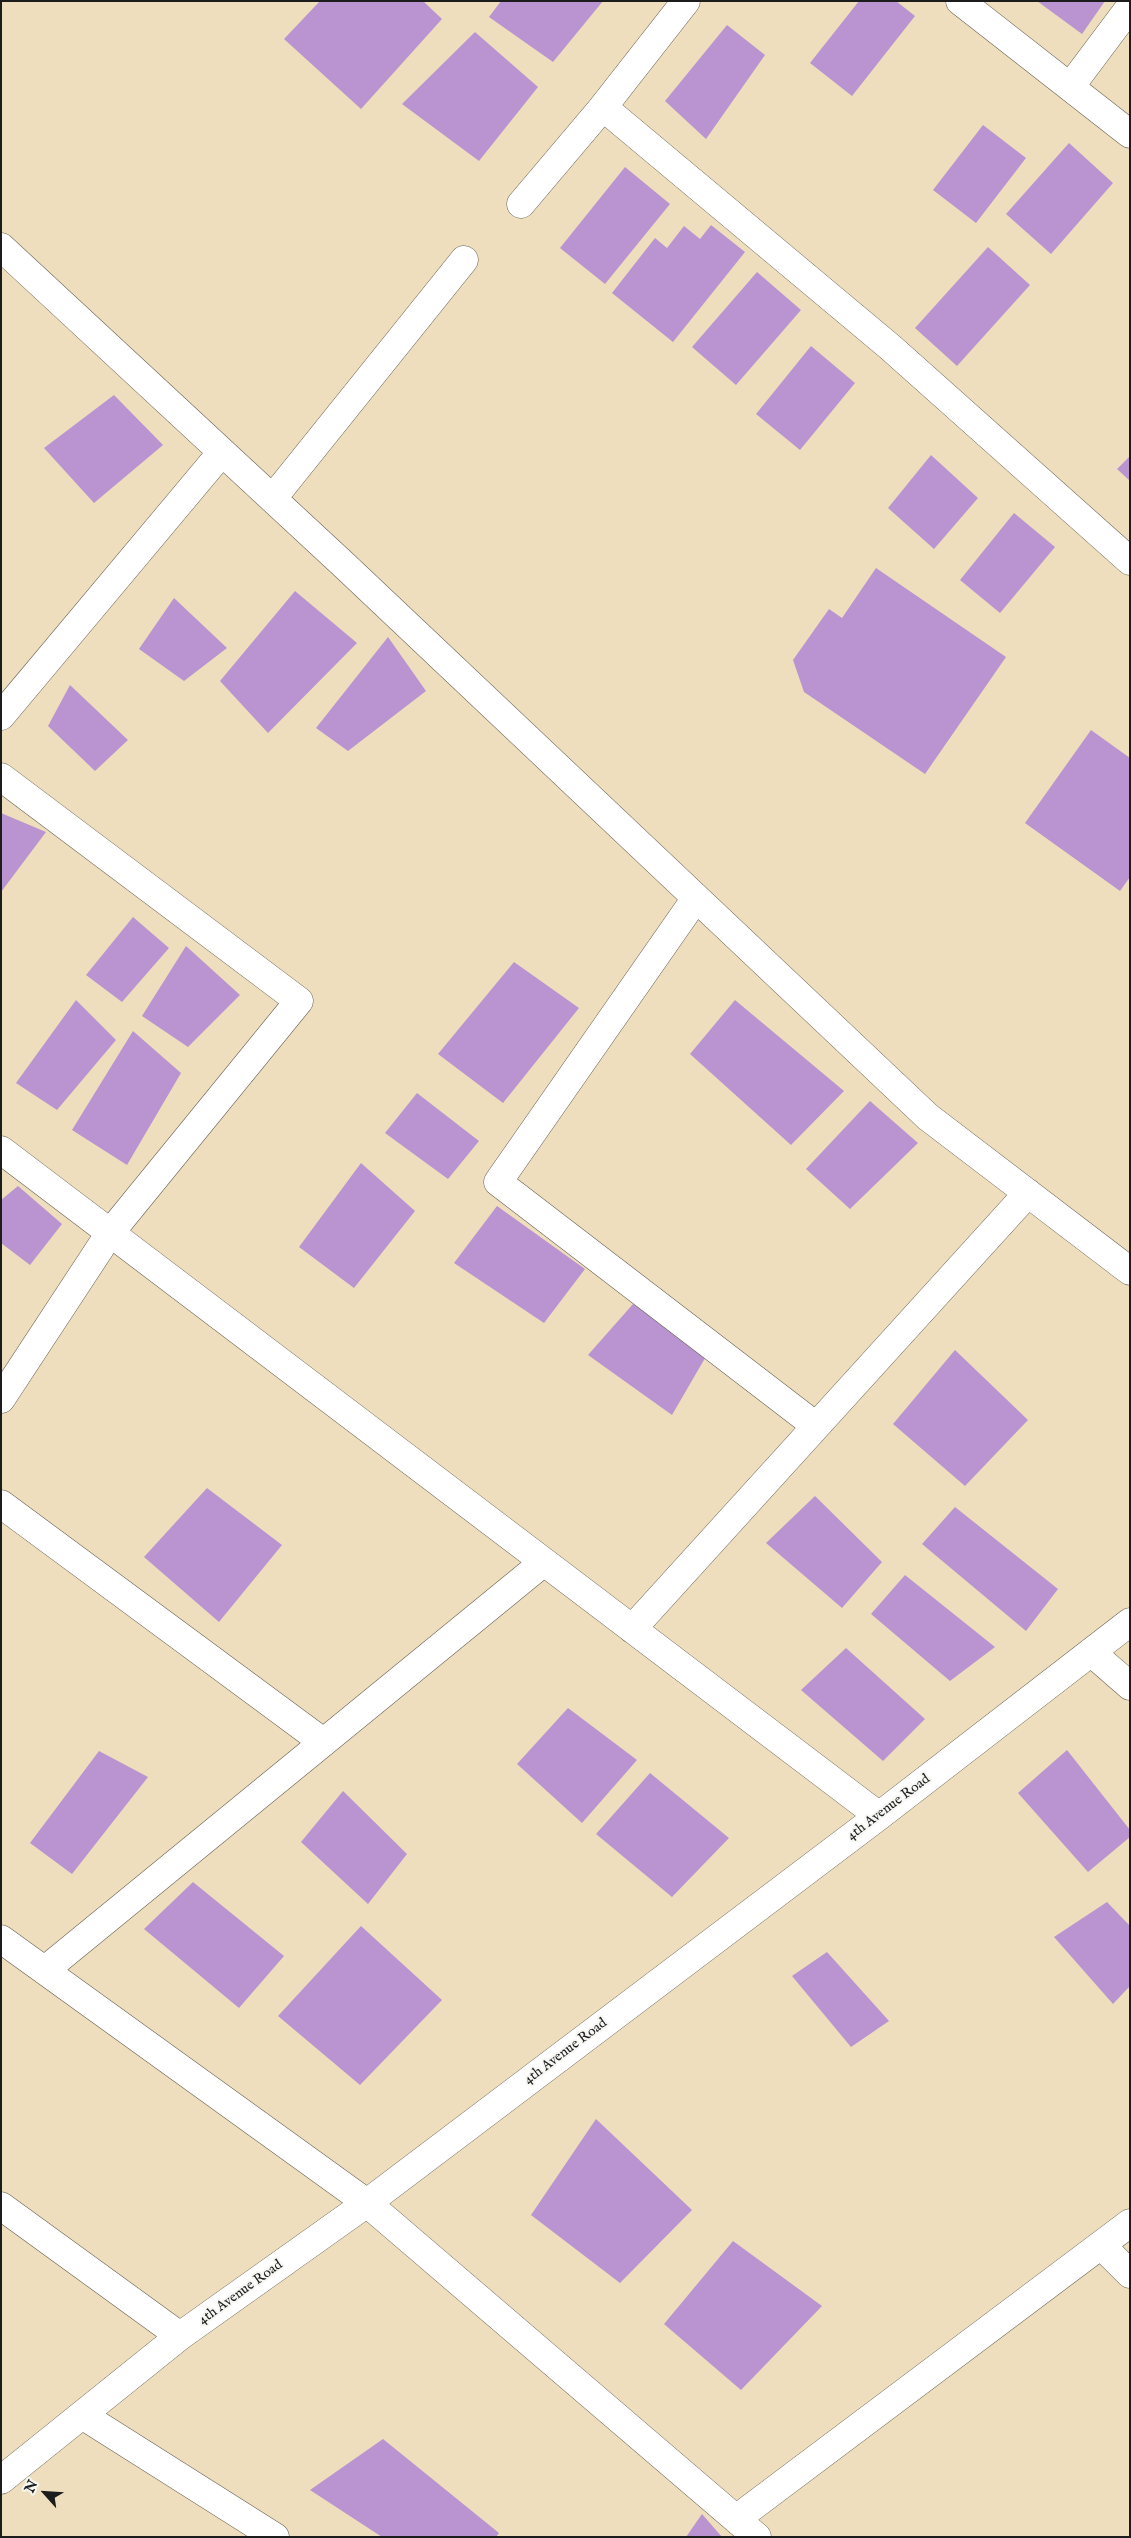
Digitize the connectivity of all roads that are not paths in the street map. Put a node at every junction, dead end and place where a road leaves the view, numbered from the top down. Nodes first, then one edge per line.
1 (686, 1) edge
2 (960, 1) edge
3 (1130, 6) edge
4 (1070, 87) junction
5 (603, 107) junction
6 (1130, 134) edge
7 (521, 204) dead end
8 (1, 247) edge
9 (464, 260) dead end
10 (222, 452) junction
11 (273, 498) junction
12 (1130, 561) edge
13 (1, 716) edge
14 (1, 777) edge
15 (696, 898) junction
16 (1, 1150) edge
17 (1028, 1193) junction
18 (110, 1233) junction
19 (1130, 1271) edge
20 (1, 1399) edge
21 (816, 1426) junction
22 (1, 1504) edge
23 (544, 1562) junction
24 (1130, 1622) edge
25 (632, 1629) junction
26 (1091, 1652) junction
27 (1130, 1686) edge
28 (323, 1742) junction
29 (879, 1816) junction
30 (1, 1939) edge
31 (45, 1970) junction
32 (366, 2203) junction
33 (1, 2206) edge
34 (1130, 2223) edge
35 (1101, 2245) junction
36 (1130, 2274) edge
37 (180, 2336) junction
38 (82, 2416) junction
39 (1, 2480) edge
40 (746, 2528) edge
41 (276, 2537) edge

1 - 5 street
2 - 4 street
3 - 4 street
4 - 6 street
5 - 7 street
5 - 12 street
8 - 10 street
9 - 11 street
10 - 11 street
10 - 13 street
11 - 15 street
14 - 18 street
15 - 17 street
15 - 21 street
16 - 18 street
17 - 19 street
17 - 21 street
18 - 20 street
18 - 23 street
21 - 25 street
22 - 28 street
23 - 25 street
23 - 28 street
24 - 26 street, 4th Avenue Road
25 - 29 street
26 - 27 street
26 - 29 street, 4th Avenue Road
28 - 31 street
29 - 32 street, 4th Avenue Road
30 - 31 street
31 - 32 street
32 - 37 street, 4th Avenue Road
32 - 40 street
33 - 37 street
34 - 35 street
35 - 36 street
35 - 40 street
37 - 38 street, 4th Avenue Road
38 - 39 street, 4th Avenue Road
38 - 41 street

